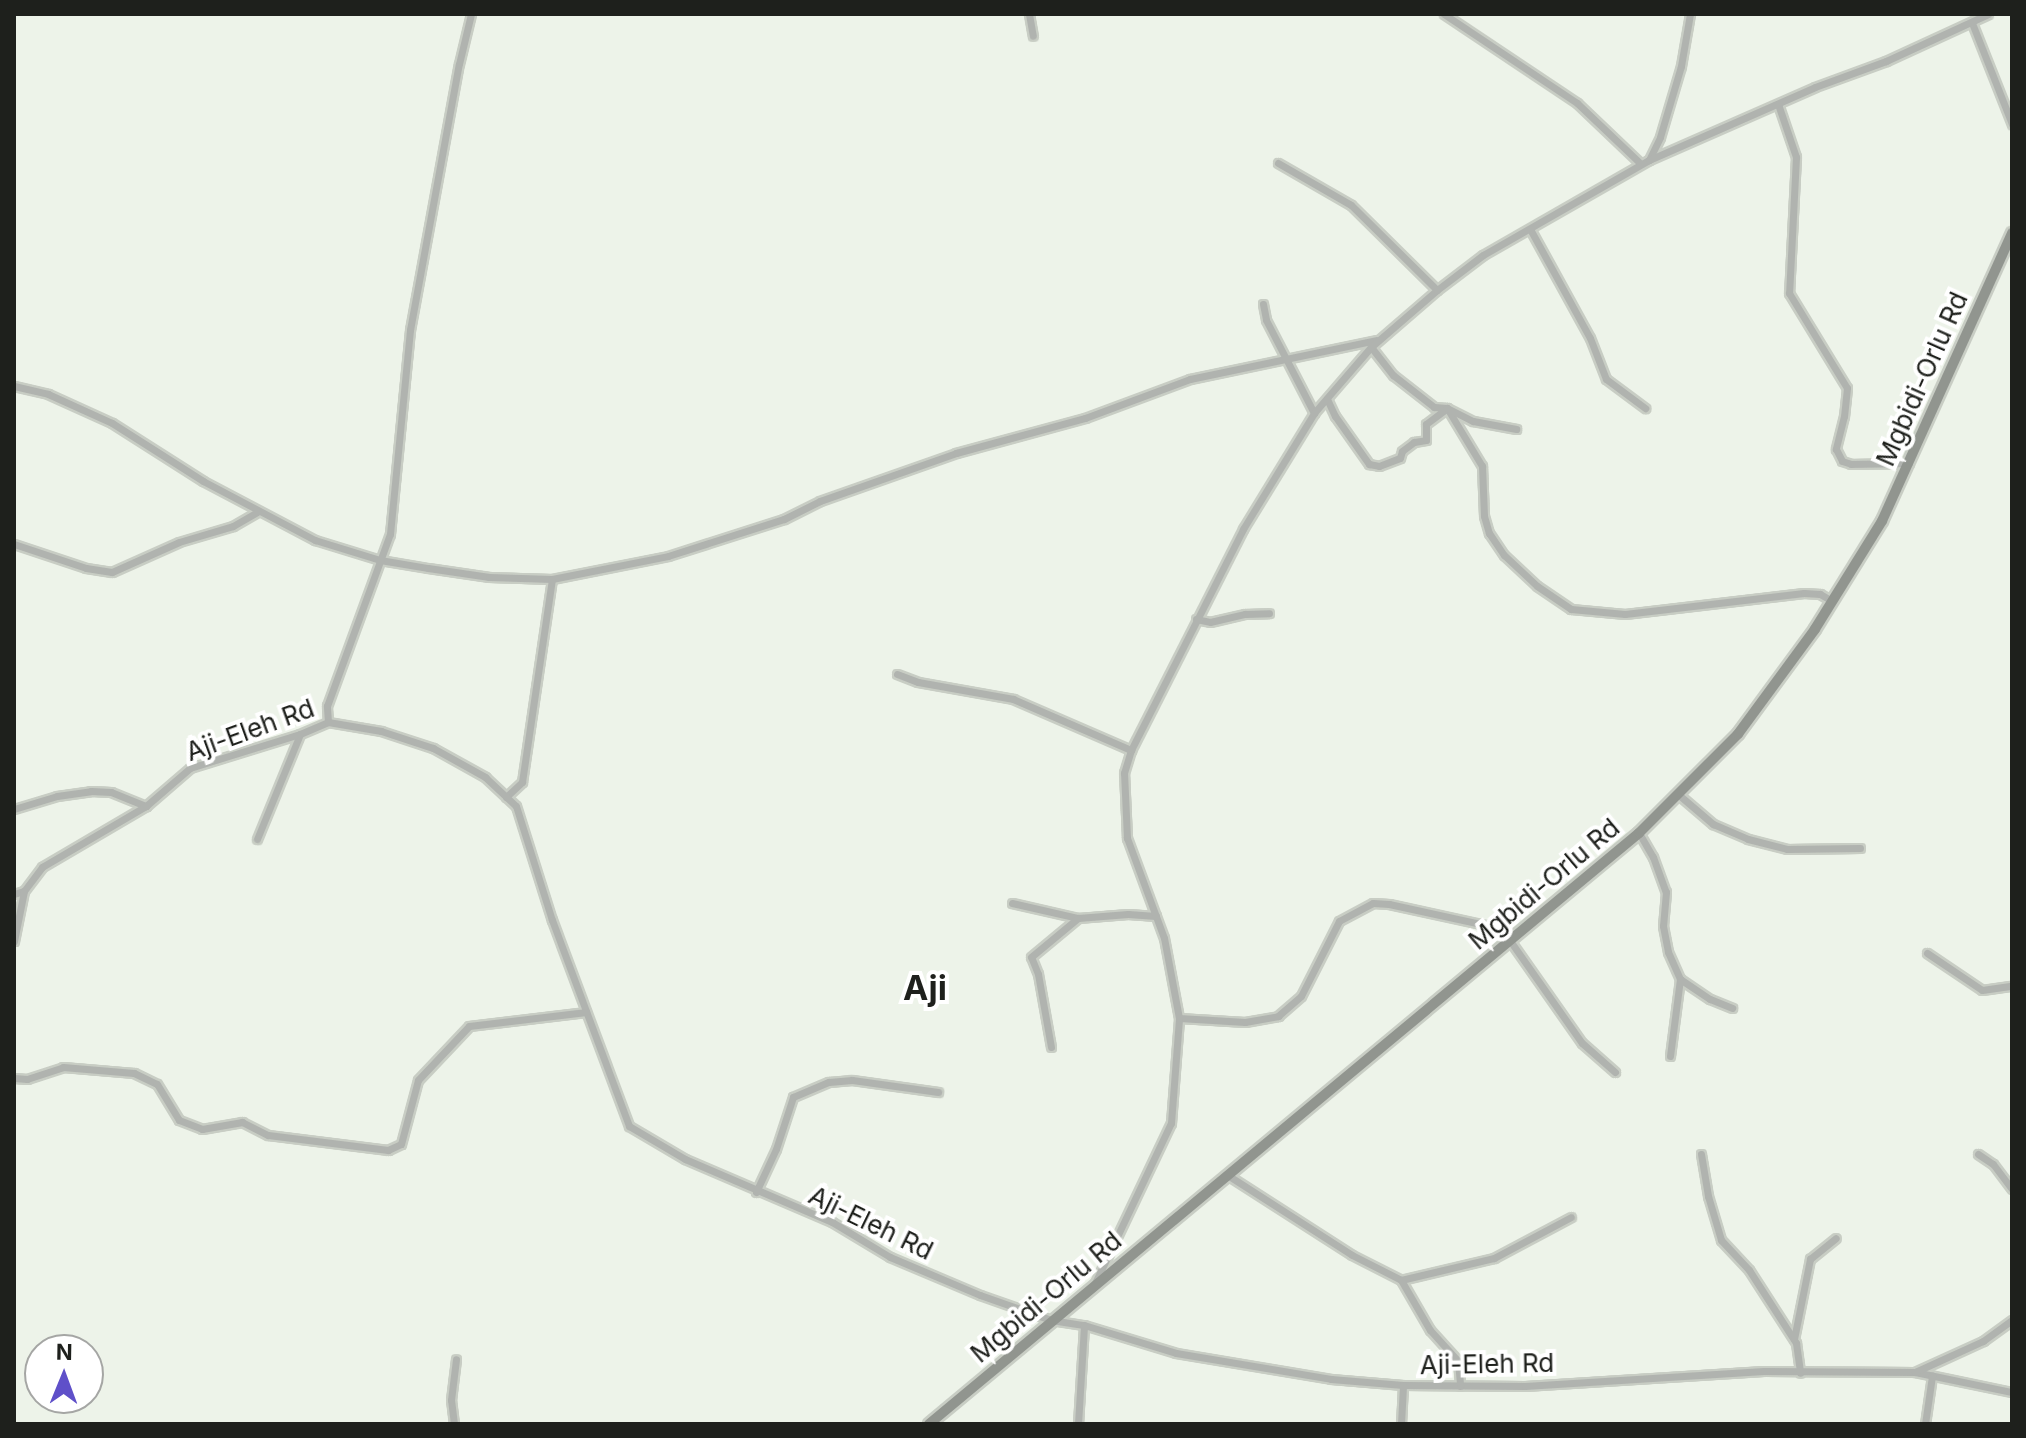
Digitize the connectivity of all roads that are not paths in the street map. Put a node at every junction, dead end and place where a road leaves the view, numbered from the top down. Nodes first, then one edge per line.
1 (471, 14) edge
2 (1029, 14) edge
3 (1444, 14) edge
4 (1690, 14) edge
5 (1988, 14) edge
6 (1972, 23) junction
7 (1033, 36) dead end
8 (1778, 104) junction
9 (2012, 124) edge
10 (1645, 162) junction
11 (1278, 163) dead end
12 (1530, 229) junction
13 (2012, 233) edge
14 (1437, 290) junction
15 (1263, 304) dead end
16 (1379, 339) junction
17 (1371, 347) junction
18 (1289, 359) junction
19 (14, 386) edge
20 (1327, 399) junction
21 (1447, 408) junction
22 (1645, 408) dead end
23 (1314, 413) junction
24 (1516, 429) dead end
25 (1909, 463) junction
26 (257, 512) junction
27 (14, 544) edge
28 (380, 560) junction
29 (552, 579) junction
30 (1832, 601) junction
31 (1269, 613) dead end
32 (1196, 619) junction
33 (897, 674) dead end
34 (328, 722) junction
35 (300, 734) junction
36 (1131, 750) junction
37 (1679, 795) junction
38 (506, 797) junction
39 (146, 806) junction
40 (14, 809) edge
41 (1639, 833) junction
42 (257, 839) dead end
43 (1860, 848) dead end
44 (24, 891) junction
45 (14, 894) edge
46 (1012, 903) dead end
47 (1156, 916) junction
48 (1078, 918) junction
49 (1512, 940) junction
50 (14, 941) edge
51 (1927, 953) dead end
52 (1680, 979) junction
53 (2012, 986) edge
54 (1732, 1008) dead end
55 (586, 1012) junction
56 (1179, 1018) junction
57 (1051, 1047) dead end
58 (1670, 1056) dead end
59 (1615, 1072) dead end
60 (14, 1078) edge
61 (938, 1092) dead end
62 (1701, 1154) dead end
63 (1978, 1154) dead end
64 (1229, 1176) junction
65 (2012, 1189) edge
66 (756, 1192) junction
67 (1571, 1217) dead end
68 (1836, 1238) dead end
69 (1401, 1280) junction
70 (1095, 1283) junction
71 (1051, 1320) junction
72 (2012, 1320) edge
73 (1084, 1325) junction
74 (1794, 1339) junction
75 (456, 1359) dead end
76 (1915, 1372) junction
77 (1800, 1373) junction
78 (1932, 1376) junction
79 (1403, 1385) junction
80 (1460, 1386) junction
81 (2012, 1392) edge
82 (454, 1424) edge
83 (929, 1424) edge
84 (1078, 1424) edge
85 (1401, 1424) edge
86 (1925, 1424) edge

1 - 28 street
2 - 7 street
3 - 10 street
4 - 10 street
5 - 6 street
6 - 8 street
6 - 9 street
8 - 10 street
8 - 25 street
10 - 12 street
11 - 14 street
12 - 14 street
12 - 22 street
13 - 25 main road, Mgbidi-Orlu Rd
14 - 16 street
15 - 18 street
16 - 17 street
16 - 18 street
17 - 20 street
17 - 21 street
18 - 23 street
18 - 29 street
19 - 26 street
20 - 21 street
20 - 23 street
21 - 24 street
21 - 30 street
23 - 32 street
25 - 30 main road, Mgbidi-Orlu Rd
26 - 27 street
26 - 28 street
28 - 29 street
28 - 34 street
29 - 38 street
30 - 37 main road, Mgbidi-Orlu Rd
31 - 32 street
32 - 36 street
33 - 36 street
34 - 35 street, Aji-Eleh Rd
34 - 38 street, Aji-Eleh Rd
35 - 39 street, Aji-Eleh Rd
35 - 42 street
36 - 47 street
37 - 41 main road, Mgbidi-Orlu Rd
37 - 43 street
38 - 55 street, Aji-Eleh Rd
39 - 40 street
39 - 44 street, Aji-Eleh Rd
41 - 49 main road, Mgbidi-Orlu Rd
41 - 52 street
44 - 45 street
44 - 50 street
46 - 48 street
47 - 48 street
47 - 56 street
48 - 57 street
49 - 56 street
49 - 59 street
49 - 64 main road, Mgbidi-Orlu Rd
51 - 53 street
52 - 54 street
52 - 58 street
55 - 60 street
55 - 66 street, Aji-Eleh Rd
56 - 70 street
61 - 66 street
62 - 74 street
63 - 65 street
64 - 69 street
64 - 70 main road, Mgbidi-Orlu Rd
66 - 71 street, Aji-Eleh Rd
67 - 69 street
68 - 74 street
69 - 80 street
70 - 71 main road, Mgbidi-Orlu Rd
71 - 73 street, Aji-Eleh Rd
71 - 83 main road, Mgbidi-Orlu Rd
72 - 76 street
73 - 79 street, Aji-Eleh Rd
73 - 84 street
74 - 77 street
75 - 82 street
76 - 77 street, Aji-Eleh Rd
76 - 78 street, Aji-Eleh Rd
77 - 80 street, Aji-Eleh Rd
78 - 81 street, Aji-Eleh Rd
78 - 86 street
79 - 80 street, Aji-Eleh Rd
79 - 85 street

